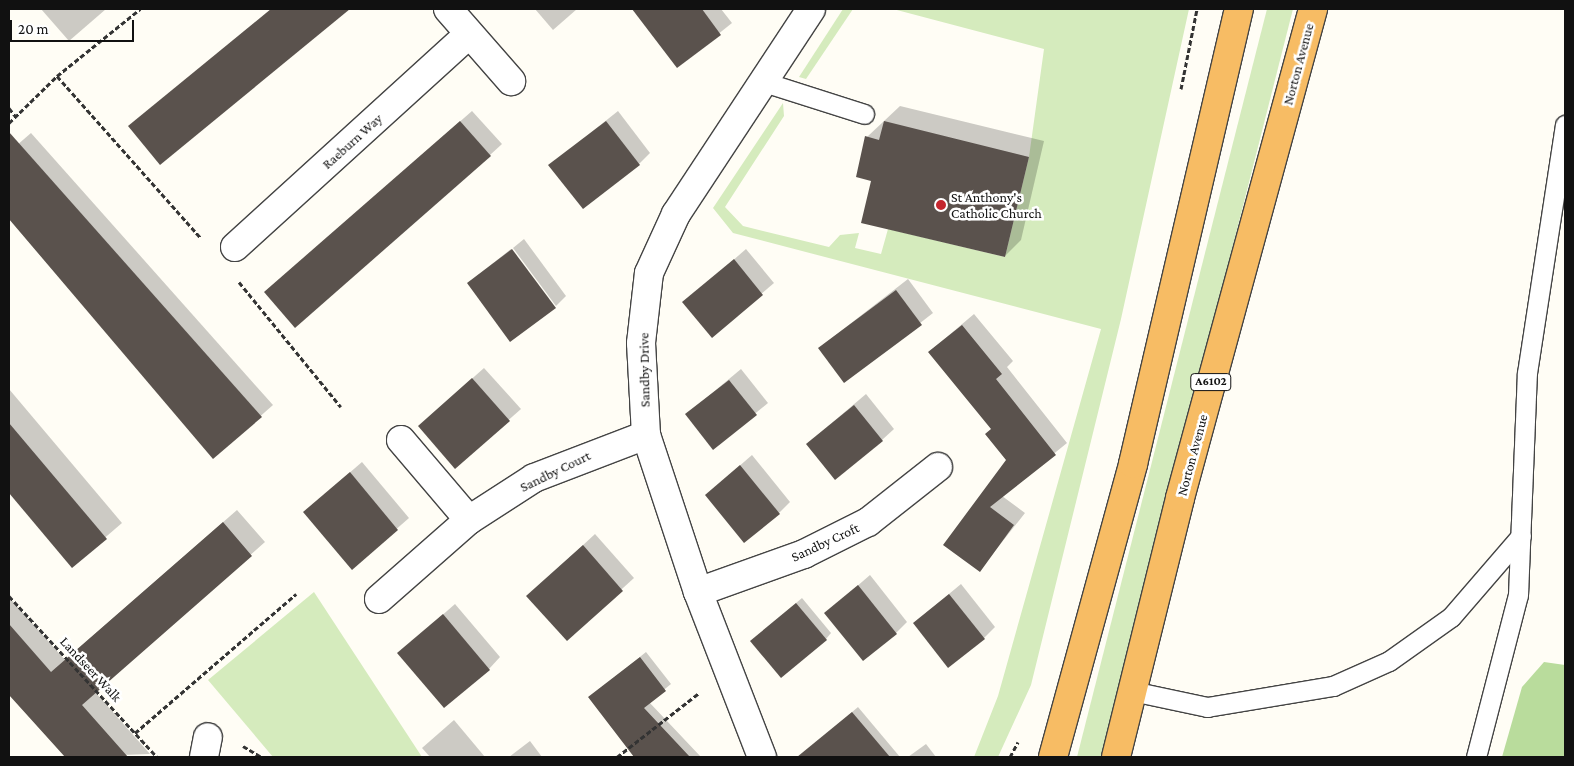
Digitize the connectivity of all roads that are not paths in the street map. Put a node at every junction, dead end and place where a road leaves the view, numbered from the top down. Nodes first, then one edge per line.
1 (448, 9) edge
2 (811, 9) edge
3 (1239, 9) edge
4 (1313, 9) edge
5 (469, 34) junction
6 (511, 81) dead end
7 (764, 82) junction
8 (864, 114) dead end
9 (1565, 125) edge
10 (235, 247) dead end
11 (646, 435) junction
12 (401, 440) dead end
13 (938, 467) dead end
14 (469, 520) junction
15 (1521, 536) junction
16 (698, 592) junction
17 (379, 599) dead end
18 (1132, 691) junction
19 (762, 757) edge
20 (1054, 757) edge
21 (1116, 757) edge
22 (1476, 757) edge

1 - 5 street
2 - 7 street, Sandby Drive
3 - 20 highway
4 - 18 highway, Norton Avenue / A6102
5 - 6 street
5 - 10 street, Raeburn Way
7 - 8 lane
7 - 11 street, Sandby Drive
9 - 15 lane
11 - 14 street, Sandby Court
11 - 16 street, Sandby Drive
12 - 14 street
13 - 16 street, Sandby Croft
14 - 17 street, Sandby Court
15 - 18 lane
15 - 22 lane
16 - 19 street, Sandby Drive
18 - 21 highway, Norton Avenue / A6102

